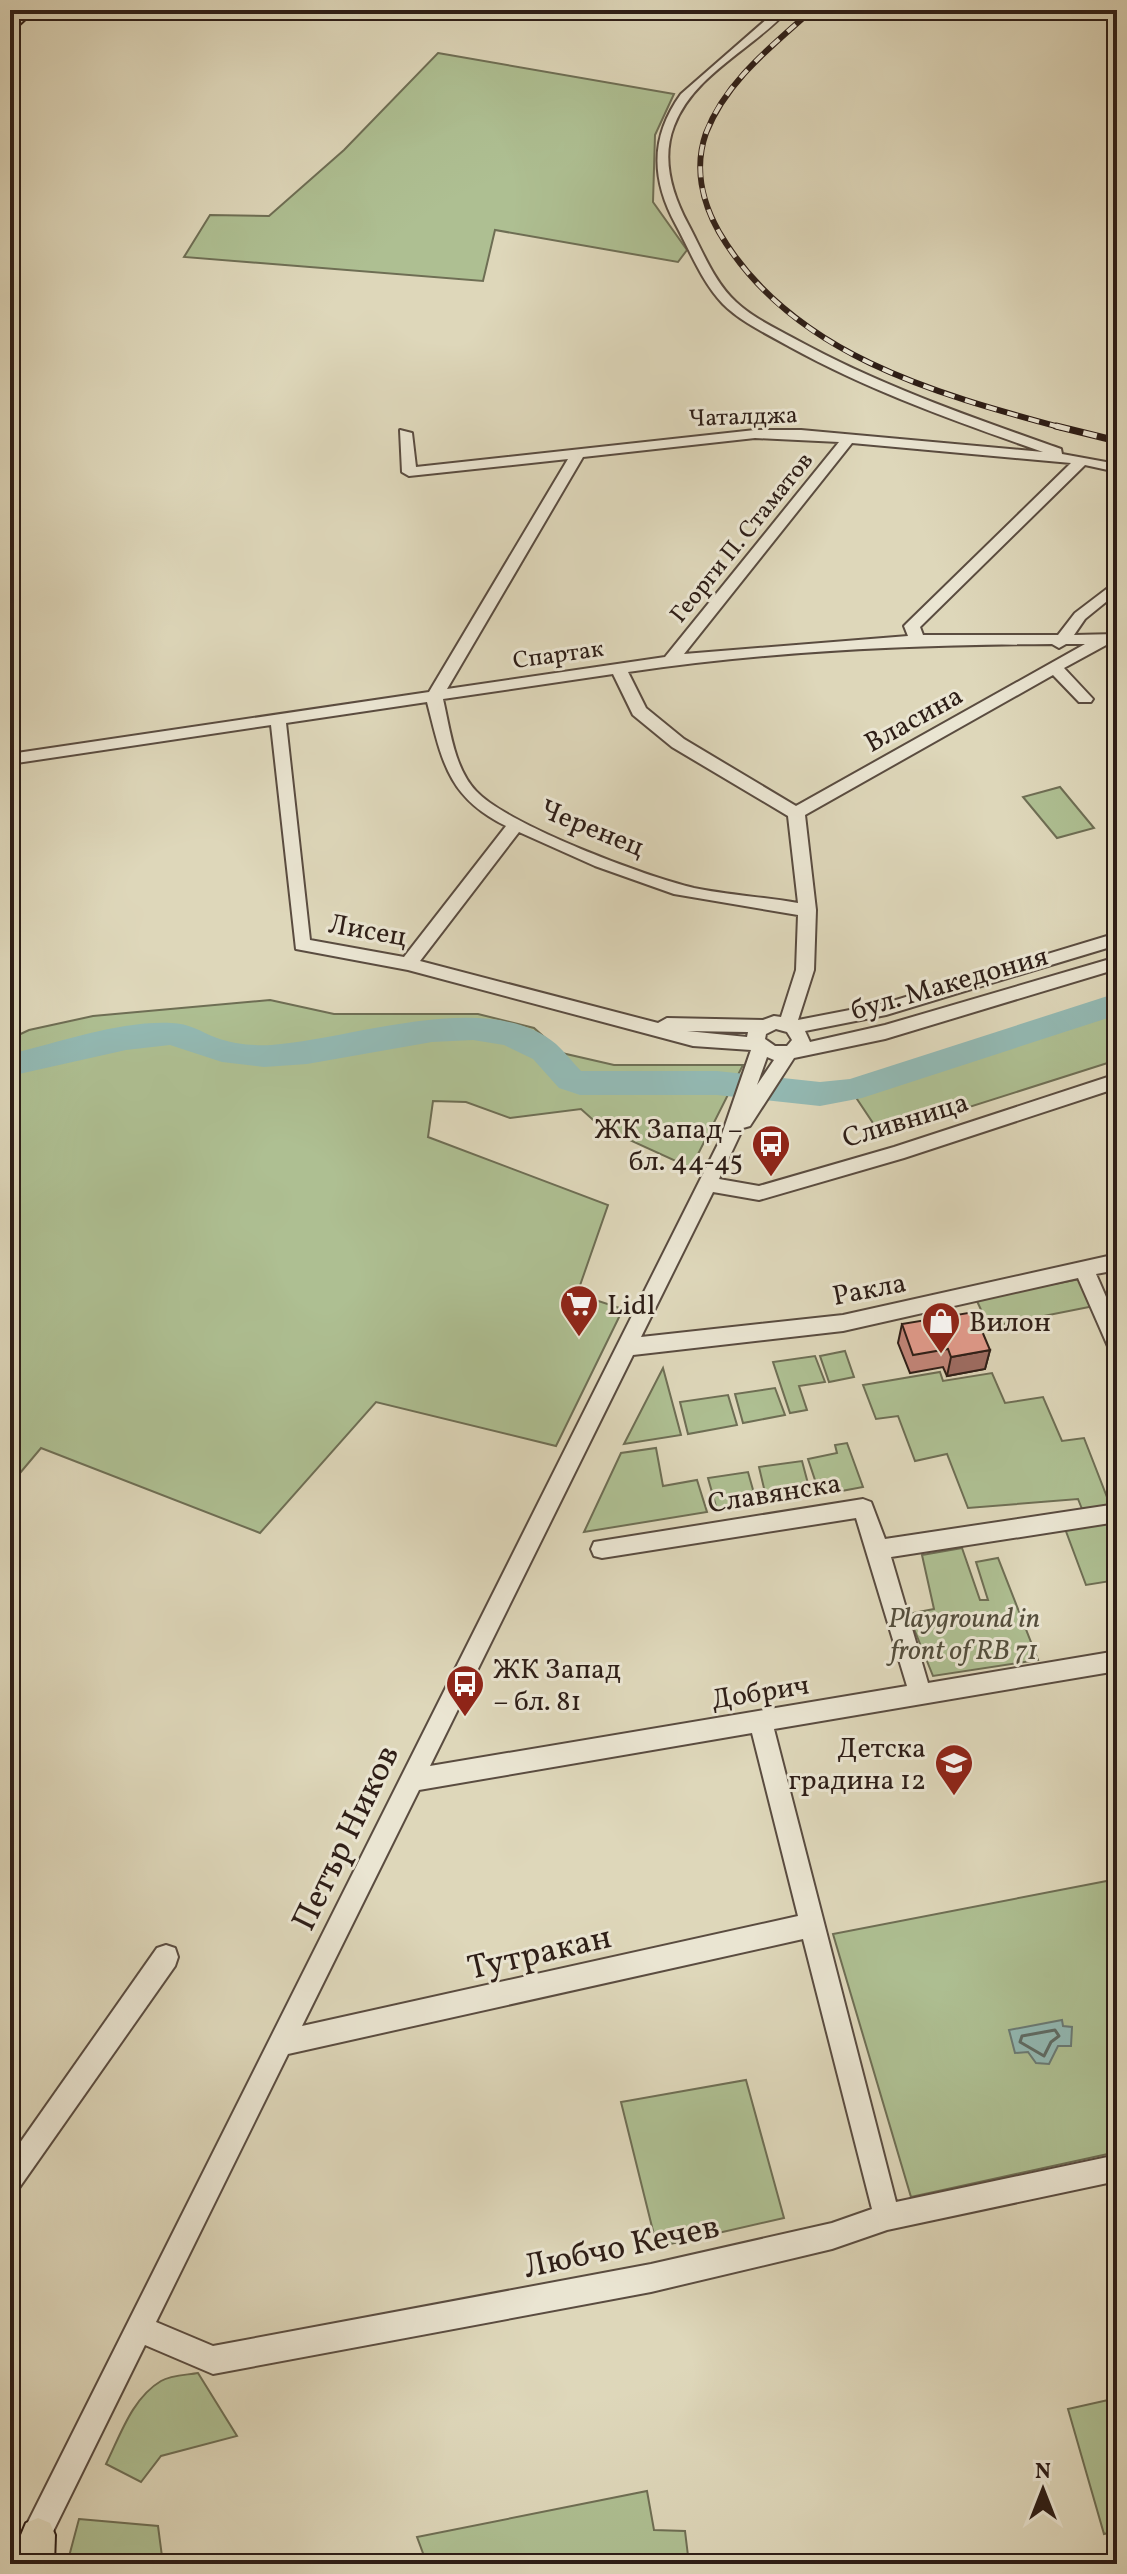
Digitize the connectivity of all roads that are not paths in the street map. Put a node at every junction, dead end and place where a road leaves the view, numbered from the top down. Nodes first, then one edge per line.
1 (28, 10) edge
2 (783, 10) edge
3 (10, 29) edge
4 (405, 433) dead end
5 (1008, 435) junction
6 (849, 438) junction
7 (579, 452) junction
8 (985, 452) junction
9 (1082, 460) junction
10 (1117, 468) edge
11 (1117, 585) edge
12 (1060, 638) junction
13 (1112, 639) edge
14 (917, 640) junction
15 (668, 663) junction
16 (1054, 667) junction
17 (619, 670) junction
18 (434, 697) junction
19 (1085, 699) dead end
20 (278, 720) junction
21 (10, 759) edge
22 (796, 813) junction
23 (516, 824) junction
24 (807, 910) junction
25 (1117, 939) edge
26 (1117, 963) edge
27 (408, 964) junction
28 (796, 1000) junction
29 (847, 1016) junction
30 (791, 1025) junction
31 (762, 1035) junction
32 (791, 1051) junction
33 (1117, 1081) edge
34 (750, 1100) junction
35 (708, 1184) junction
36 (1117, 1262) edge
37 (1085, 1272) junction
38 (1117, 1345) edge
39 (627, 1347) junction
40 (1117, 1513) edge
41 (602, 1549) dead end
42 (878, 1550) junction
43 (1117, 1661) edge
44 (921, 1696) junction
45 (760, 1721) junction
46 (412, 1780) junction
47 (811, 1925) junction
48 (166, 1957) dead end
49 (282, 2043) junction
50 (1117, 2168) edge
51 (10, 2179) edge
52 (887, 2217) junction
53 (140, 2329) junction
54 (32, 2554) edge

1 - 3 main road
2 - 5 street
4 - 7 street, Чаталджа
5 - 8 street
5 - 9 street
6 - 7 street, Чаталджа
6 - 8 street, Чаталджа
6 - 15 street, Георги П. Стаматов
7 - 18 street
8 - 9 street, Чаталджа
9 - 10 street, Чаталджа
9 - 14 street
11 - 12 street
12 - 13 street, Спартак
12 - 14 street, Спартак
12 - 16 street
13 - 16 street, Власина
14 - 15 street, Спартак
15 - 17 street, Спартак
16 - 19 street
16 - 22 street, Власина
17 - 18 street, Спартак
17 - 22 street
18 - 20 street, Спартак
18 - 23 street, Черенец
20 - 21 street, Спартак
20 - 27 street, Лисец
22 - 24 street
23 - 24 street, Черенец
23 - 27 street
24 - 28 street
25 - 29 street, бул. Македония
26 - 32 street, бул. Македония
27 - 31 street, Лисец
28 - 29 street
28 - 30 street
28 - 31 street
29 - 30 street, бул. Македония
30 - 31 street, бул. Македония
30 - 32 street
31 - 32 street
31 - 34 street
32 - 34 street
33 - 35 street, Сливница
34 - 35 street, Петър Ников
35 - 39 street, Петър Ников
36 - 37 street, Ракла
37 - 38 street
37 - 39 street, Ракла
39 - 46 street, Петър Ников
40 - 42 street
41 - 42 street, Славянска
42 - 44 street
43 - 44 street, Добрич
44 - 45 street, Добрич
45 - 46 street, Добрич
45 - 47 street
46 - 49 street, Петър Ников
47 - 49 street, Тутракан
47 - 52 street
48 - 51 street
49 - 53 street, Петър Ников
50 - 52 street, Любчо Кечев
52 - 53 street, Любчо Кечев
53 - 54 street, Петър Ников

